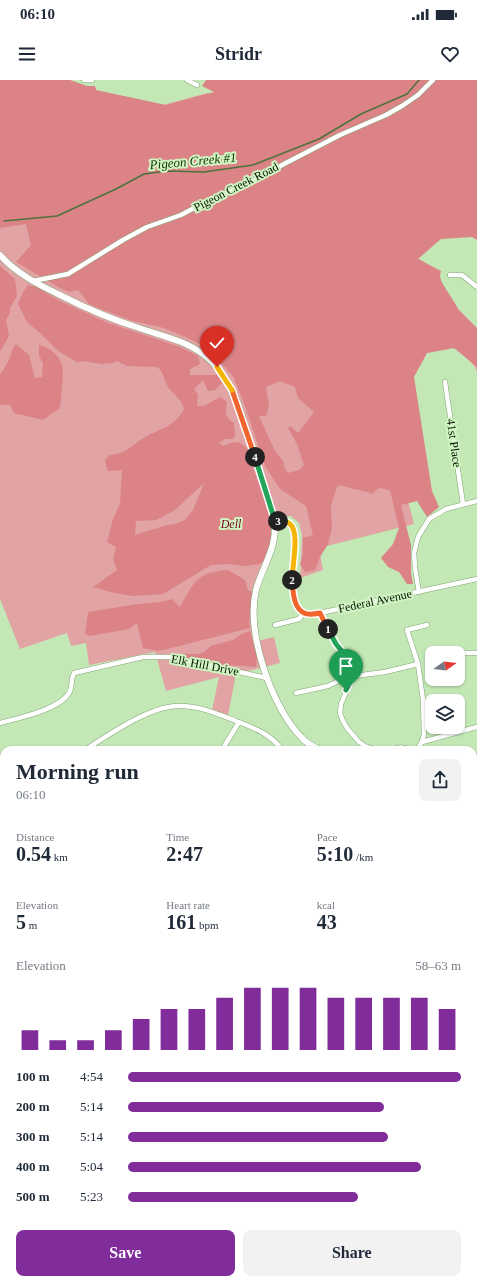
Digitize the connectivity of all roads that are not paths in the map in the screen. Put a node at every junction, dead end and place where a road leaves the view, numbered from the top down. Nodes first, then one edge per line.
1 (84, 80) edge
2 (92, 80) edge
3 (187, 80) edge
4 (433, 80) edge
5 (197, 85) dead end
6 (0, 255) edge
7 (450, 275) dead end
8 (33, 282) junction
9 (477, 286) edge
10 (445, 382) dead end
11 (477, 501) edge
12 (463, 504) junction
13 (275, 521) junction
14 (477, 579) edge
15 (419, 592) junction
16 (304, 613) junction
17 (320, 613) junction
18 (275, 625) dead end
19 (427, 625) dead end
20 (465, 653) edge
21 (477, 653) edge
22 (418, 664) junction
23 (353, 675) junction
24 (267, 678) junction
25 (296, 693) dead end
26 (239, 722) junction
27 (0, 723) edge
28 (477, 727) edge
29 (422, 742) junction
30 (91, 746) edge
31 (224, 746) edge
32 (279, 746) edge
33 (314, 746) edge
34 (365, 746) edge
35 (420, 746) edge

1 - 2 street
3 - 5 street
4 - 8 street, Pigeon Creek Road
6 - 8 main road
7 - 9 street
8 - 13 main road
10 - 12 street, 41st Place
11 - 12 street
12 - 15 street
13 - 16 street
13 - 24 main road
14 - 15 street, Federal Avenue
15 - 17 street, Federal Avenue
16 - 17 street, Federal Avenue
16 - 18 street, Federal Avenue
17 - 23 street
19 - 22 street
20 - 21 street
22 - 23 street
22 - 29 street
23 - 25 street
23 - 34 street
24 - 27 street, Elk Hill Drive
24 - 33 main road
26 - 30 street
26 - 31 street
26 - 32 street
28 - 29 street
29 - 35 street

